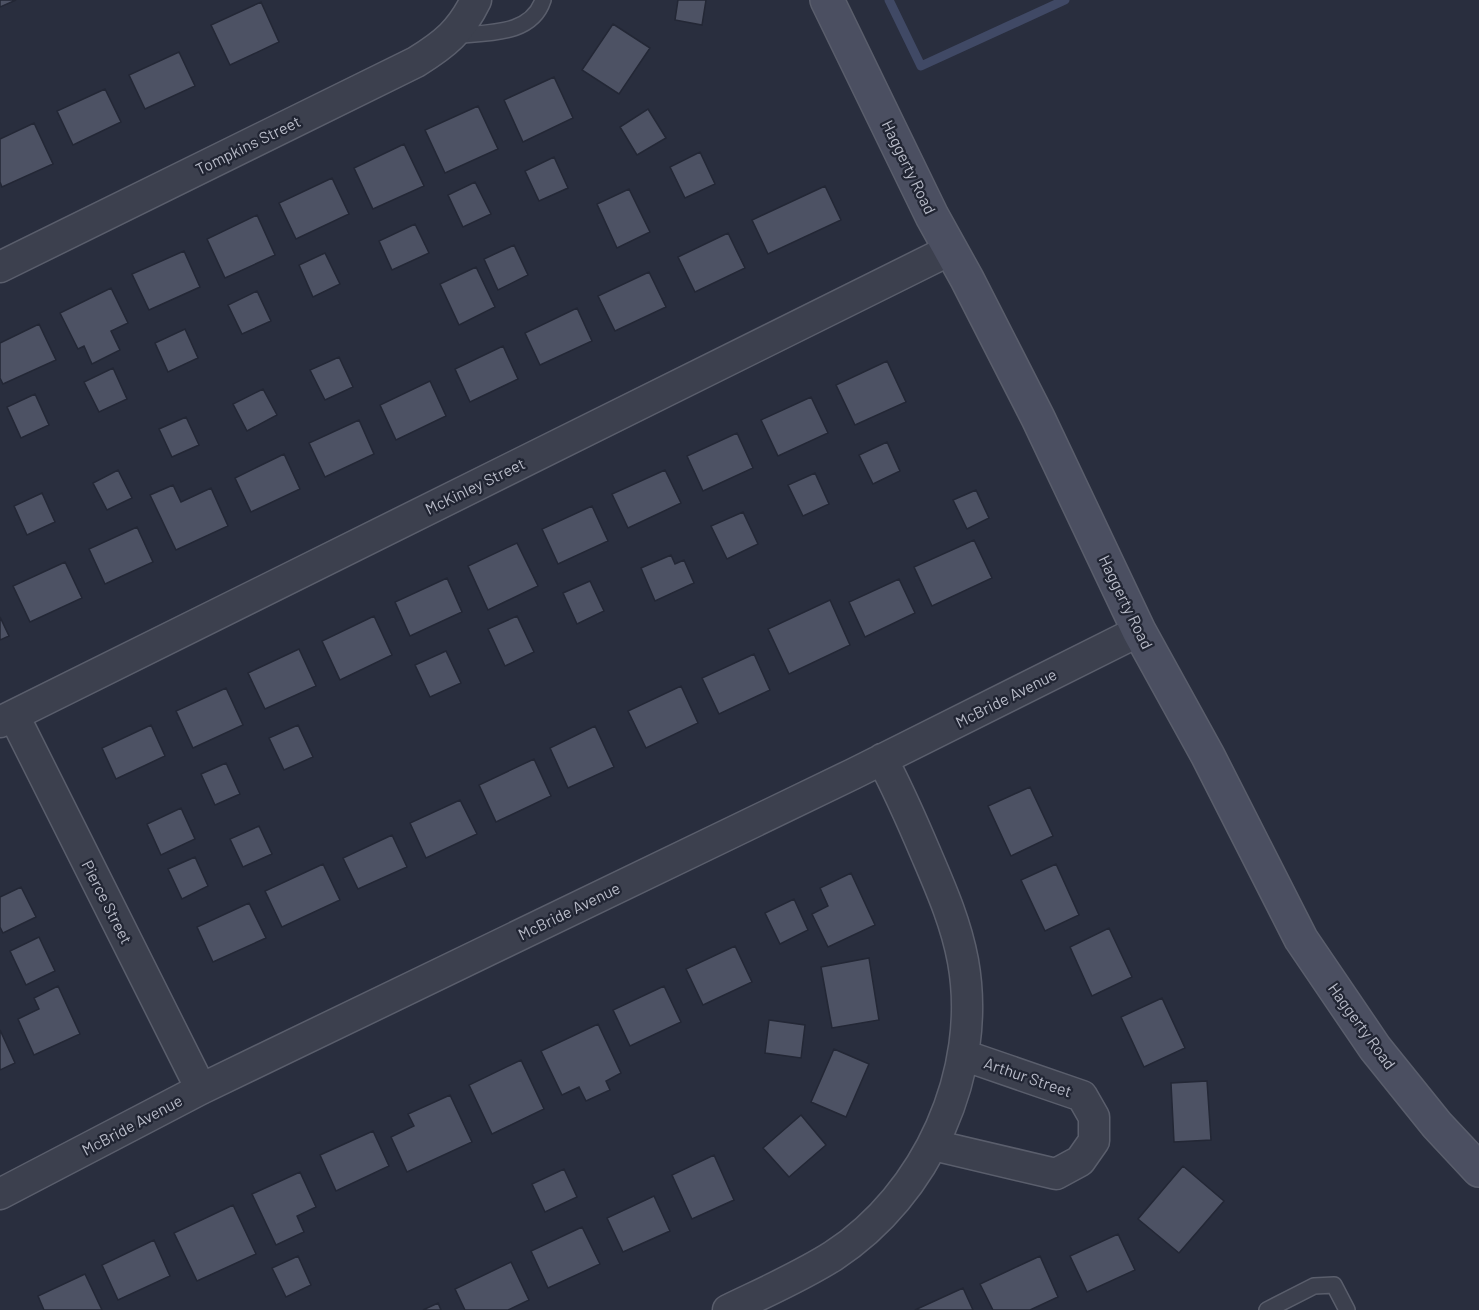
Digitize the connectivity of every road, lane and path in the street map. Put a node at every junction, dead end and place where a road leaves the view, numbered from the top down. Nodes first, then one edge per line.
1 (476, 0) edge
2 (543, 0) edge
3 (827, 0) edge
4 (453, 36) junction
5 (950, 250) junction
6 (0, 267) edge
7 (1139, 632) junction
8 (7, 719) edge
9 (882, 759) junction
10 (963, 1055) junction
11 (201, 1089) junction
12 (933, 1145) junction
13 (1479, 1170) edge
14 (0, 1194) edge
15 (728, 1310) edge
16 (1267, 1310) edge
17 (1347, 1310) edge

1 - 4 street, Tompkins Street
2 - 4 lane
3 - 5 main road, Haggerty Road
4 - 6 street, Tompkins Street
5 - 7 main road, Haggerty Road
5 - 8 street, McKinley Street
7 - 9 street, McBride Avenue
7 - 13 main road, Haggerty Road
8 - 11 street, Pierce Street
9 - 10 street, Arthur Street
9 - 11 street, McBride Avenue
10 - 12 street, Arthur Street
10 - 12 street, Arthur Street
11 - 14 street, McBride Avenue
12 - 15 street, Arthur Street
16 - 17 lane

